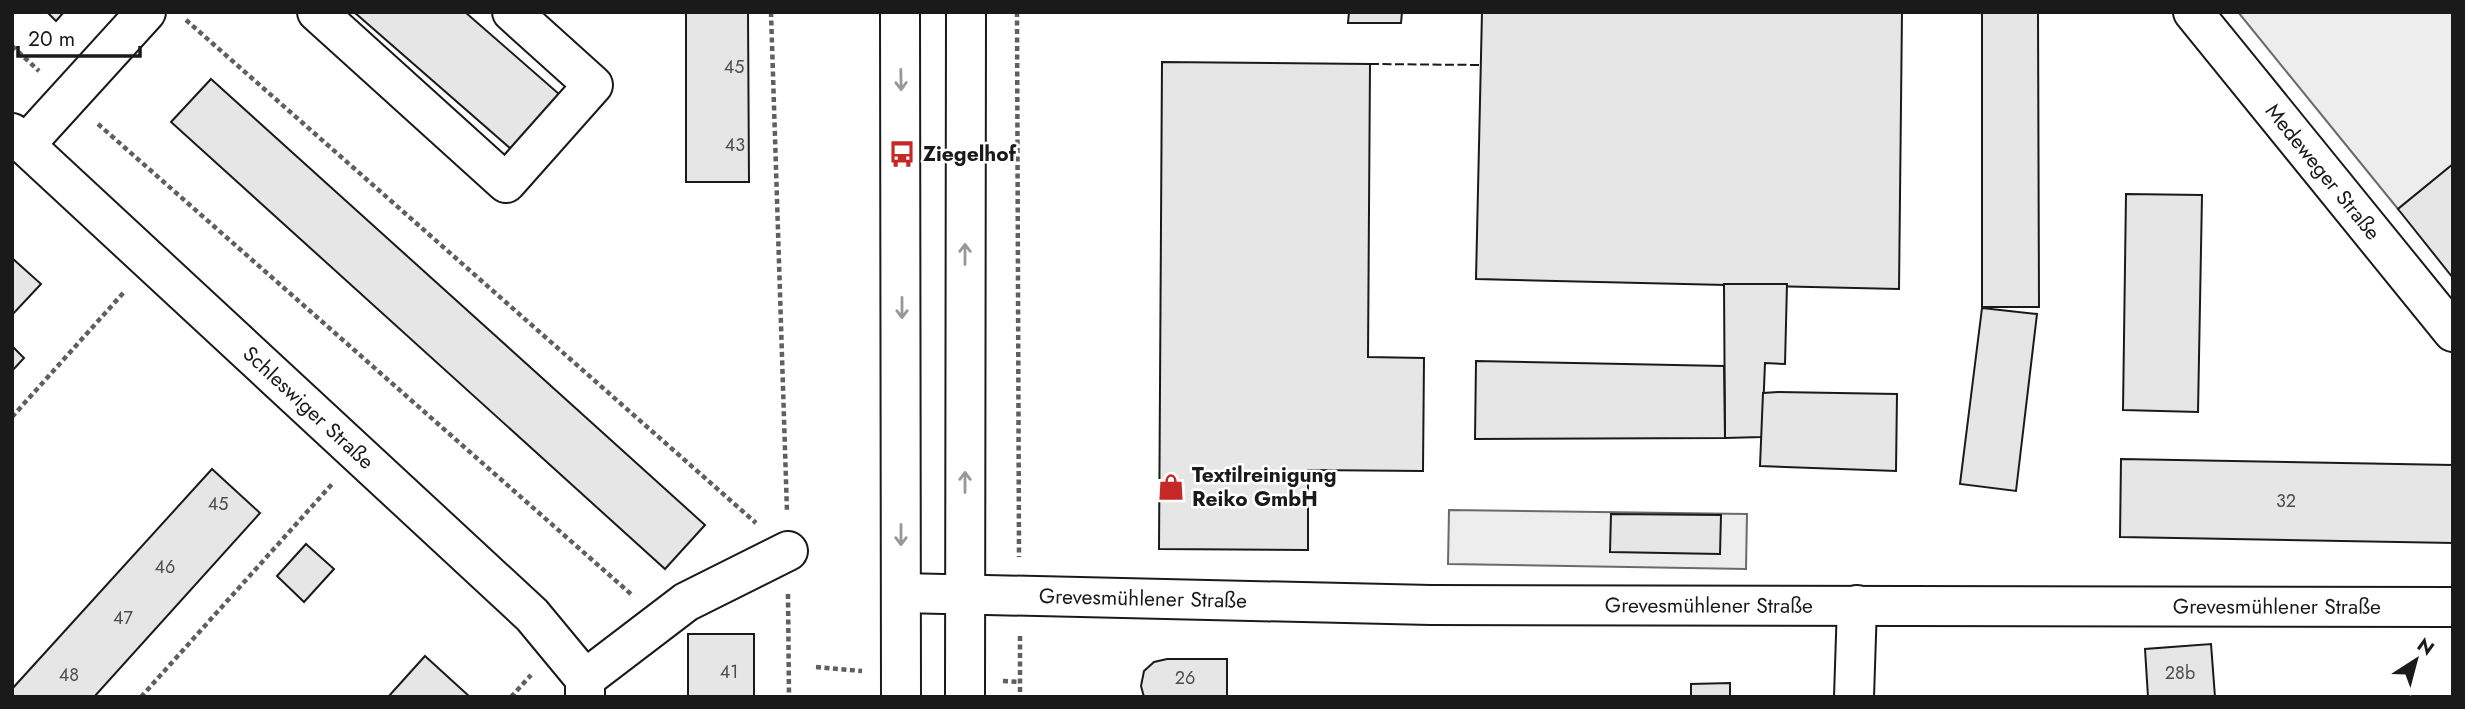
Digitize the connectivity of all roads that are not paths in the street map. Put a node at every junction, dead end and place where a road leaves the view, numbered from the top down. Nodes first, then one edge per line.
1 (146, 12) edge
2 (317, 12) edge
3 (512, 12) edge
4 (901, 12) edge
5 (966, 12) edge
6 (2193, 12) edge
7 (19, 139) edge
8 (2453, 332) edge
9 (788, 551) road end
10 (901, 593) junction
11 (965, 596) junction
12 (1857, 605) junction
13 (2453, 607) edge
14 (585, 688) edge
15 (901, 697) edge
16 (965, 697) edge
17 (1854, 697) edge

1 - 7 street
2 - 3 street
4 -> 10 street
11 -> 5 street
6 - 8 street, Medeweger Straße
7 - 14 street, Schleswiger Straße
9 - 14 street
10 - 11 street, Grevesmühlener Straße
10 - 15 street
11 - 12 street, Grevesmühlener Straße
11 - 16 street
12 - 13 street, Grevesmühlener Straße
12 - 17 street

